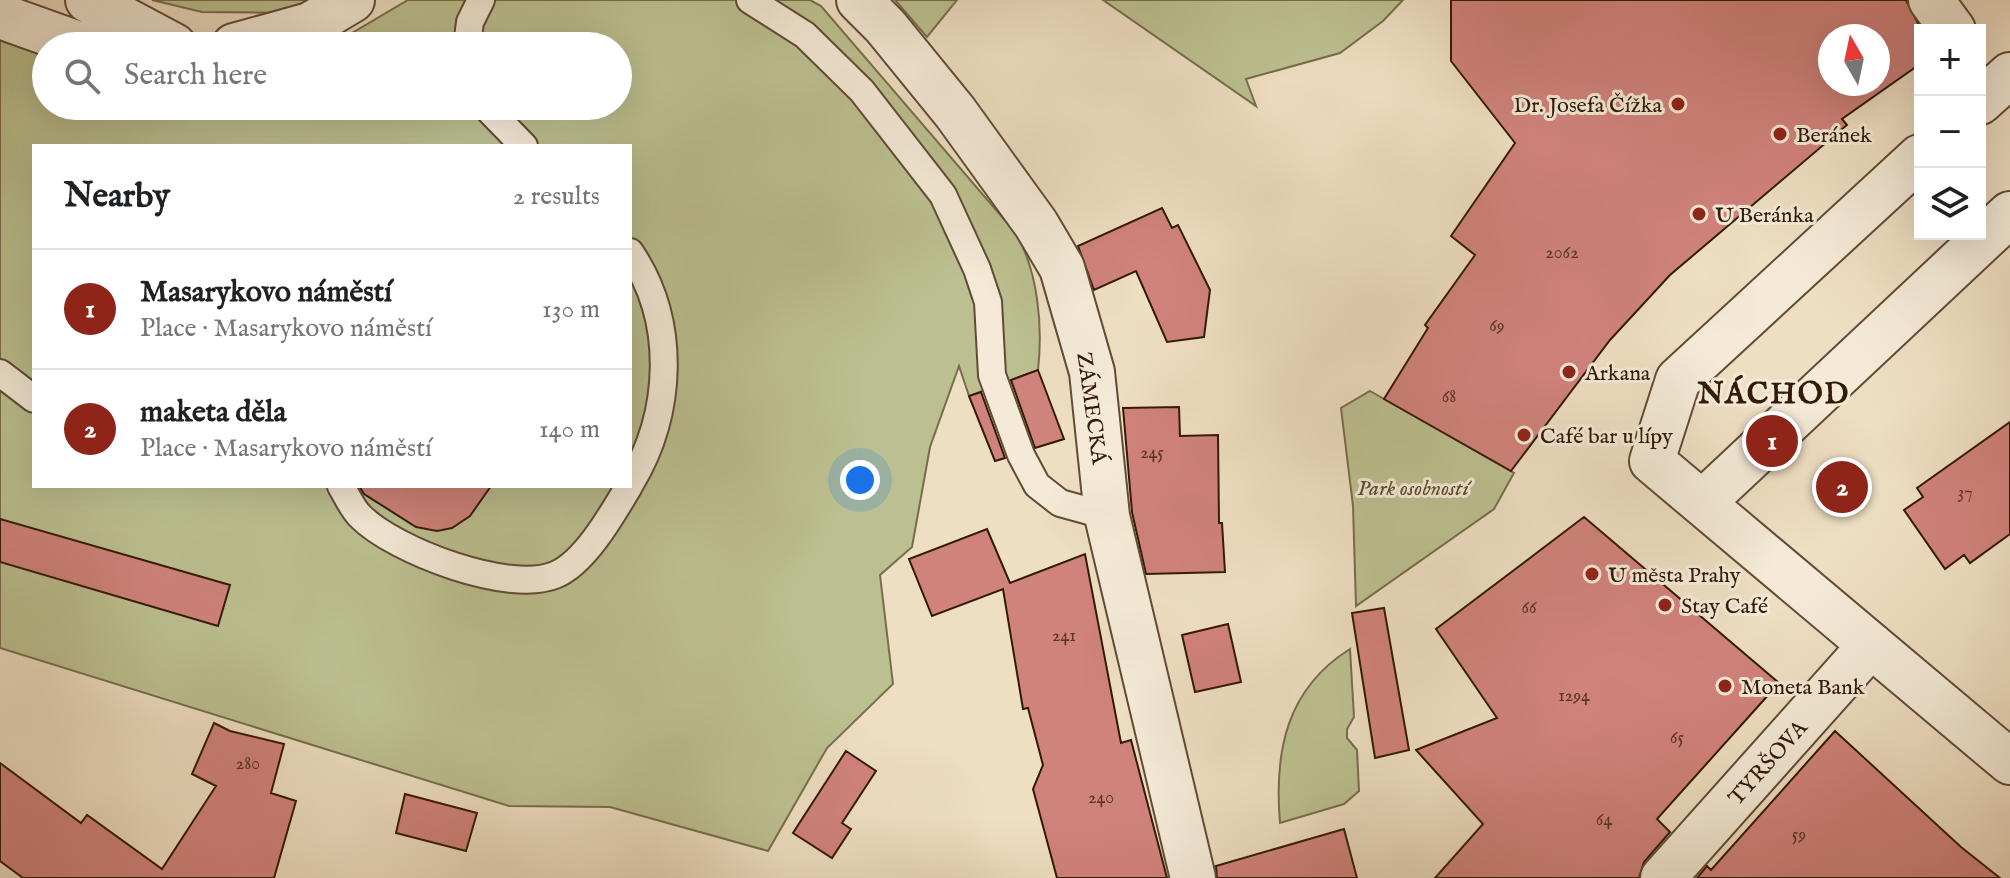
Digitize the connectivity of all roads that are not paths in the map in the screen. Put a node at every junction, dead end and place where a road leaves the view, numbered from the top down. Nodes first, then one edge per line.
1 (88, 0) edge
2 (352, 0) edge
3 (481, 0) edge
4 (750, 0) edge
5 (859, 0) edge
6 (1931, 0) edge
7 (0, 16) edge
8 (1949, 24) edge
9 (45, 32) edge
10 (148, 32) edge
11 (285, 32) edge
12 (469, 32) edge
13 (499, 120) edge
14 (522, 144) edge
15 (1914, 163) edge
16 (2010, 214) edge
17 (632, 255) edge
18 (0, 373) edge
19 (32, 397) edge
20 (632, 480) edge
21 (342, 488) edge
22 (627, 488) edge
23 (1702, 503) junction
24 (1107, 516) junction
25 (1871, 645) junction
26 (2010, 762) edge
27 (1193, 878) edge
28 (1663, 878) edge

1 - 10 street
2 - 11 street
3 - 12 lane
4 - 24 lane
5 - 24 street, ZÁMECKÁ
6 - 8 street
7 - 9 street
13 - 14 lane
15 - 23 street
16 - 23 street
17 - 20 lane
18 - 19 lane
21 - 22 lane
23 - 25 street
24 - 27 street, ZÁMECKÁ
25 - 26 street
25 - 28 street, TYRŠOVA

